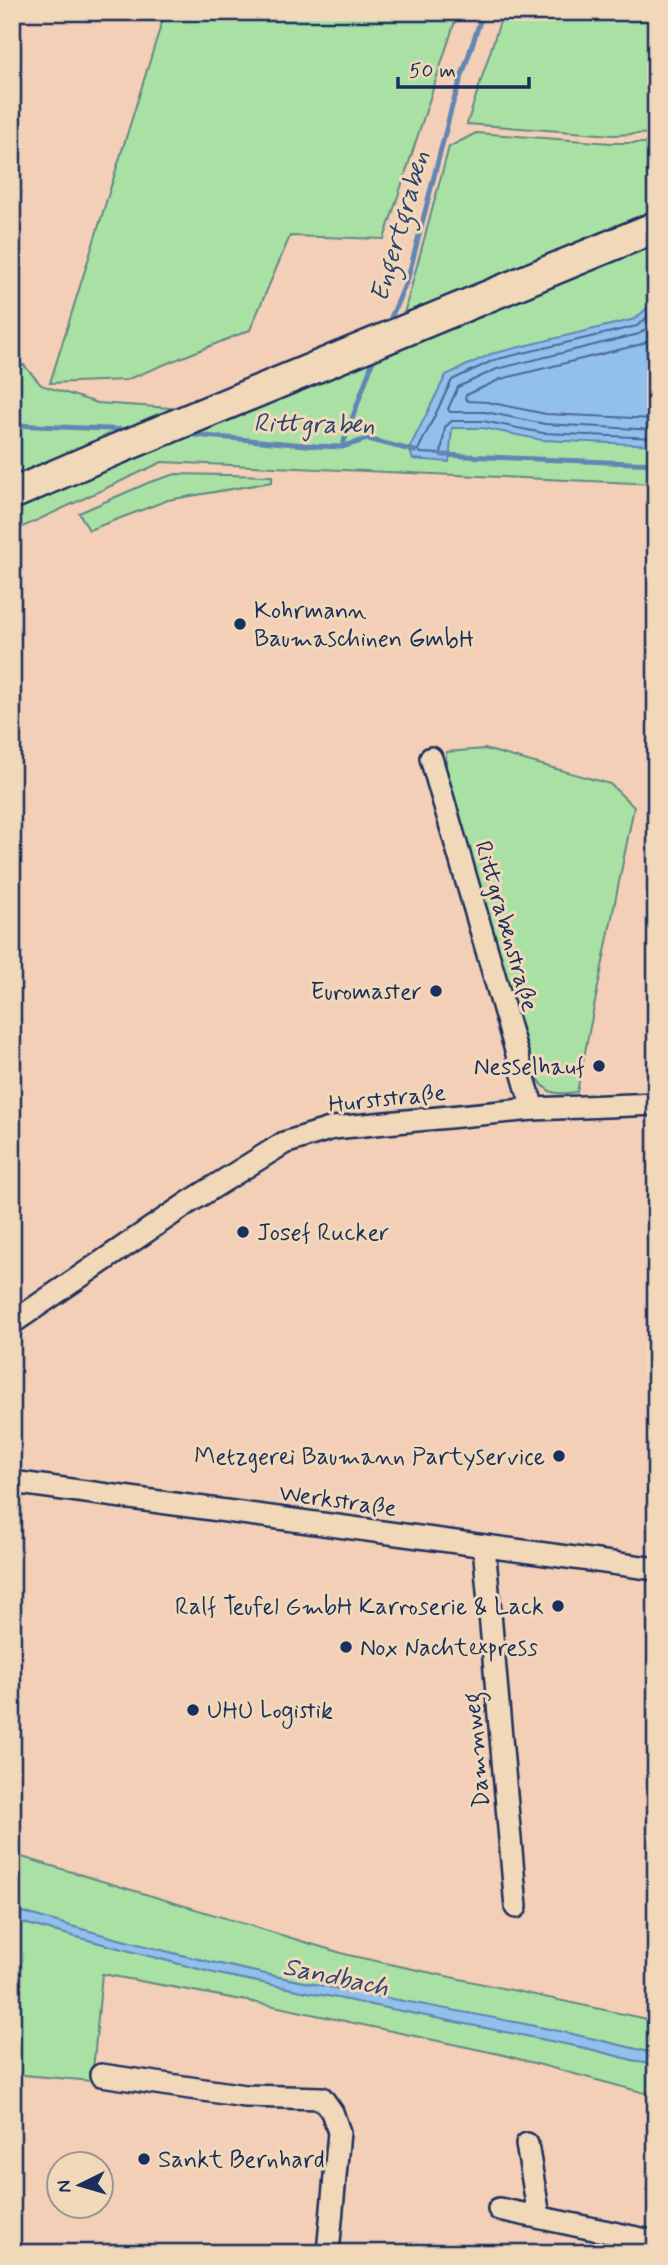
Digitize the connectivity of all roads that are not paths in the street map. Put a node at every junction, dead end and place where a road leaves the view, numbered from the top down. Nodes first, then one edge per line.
1 (656, 227) edge
2 (12, 494) edge
3 (431, 758) dead end
4 (656, 1104) edge
5 (533, 1110) junction
6 (12, 1323) edge
7 (12, 1482) edge
8 (484, 1546) junction
9 (656, 1569) edge
10 (516, 1908) dead end
11 (100, 2075) dead end
12 (527, 2144) dead end
13 (499, 2209) dead end
14 (539, 2216) junction
15 (656, 2242) edge
16 (328, 2253) edge

1 - 2 main road
3 - 5 street, Rittgrabenstraße
4 - 5 street, Hurststraße
5 - 6 street, Hurststraße
7 - 8 street, Werkstraße
8 - 9 street, Werkstraße
8 - 10 street, Dammweg
11 - 16 street
12 - 14 street
13 - 14 street
14 - 15 street

